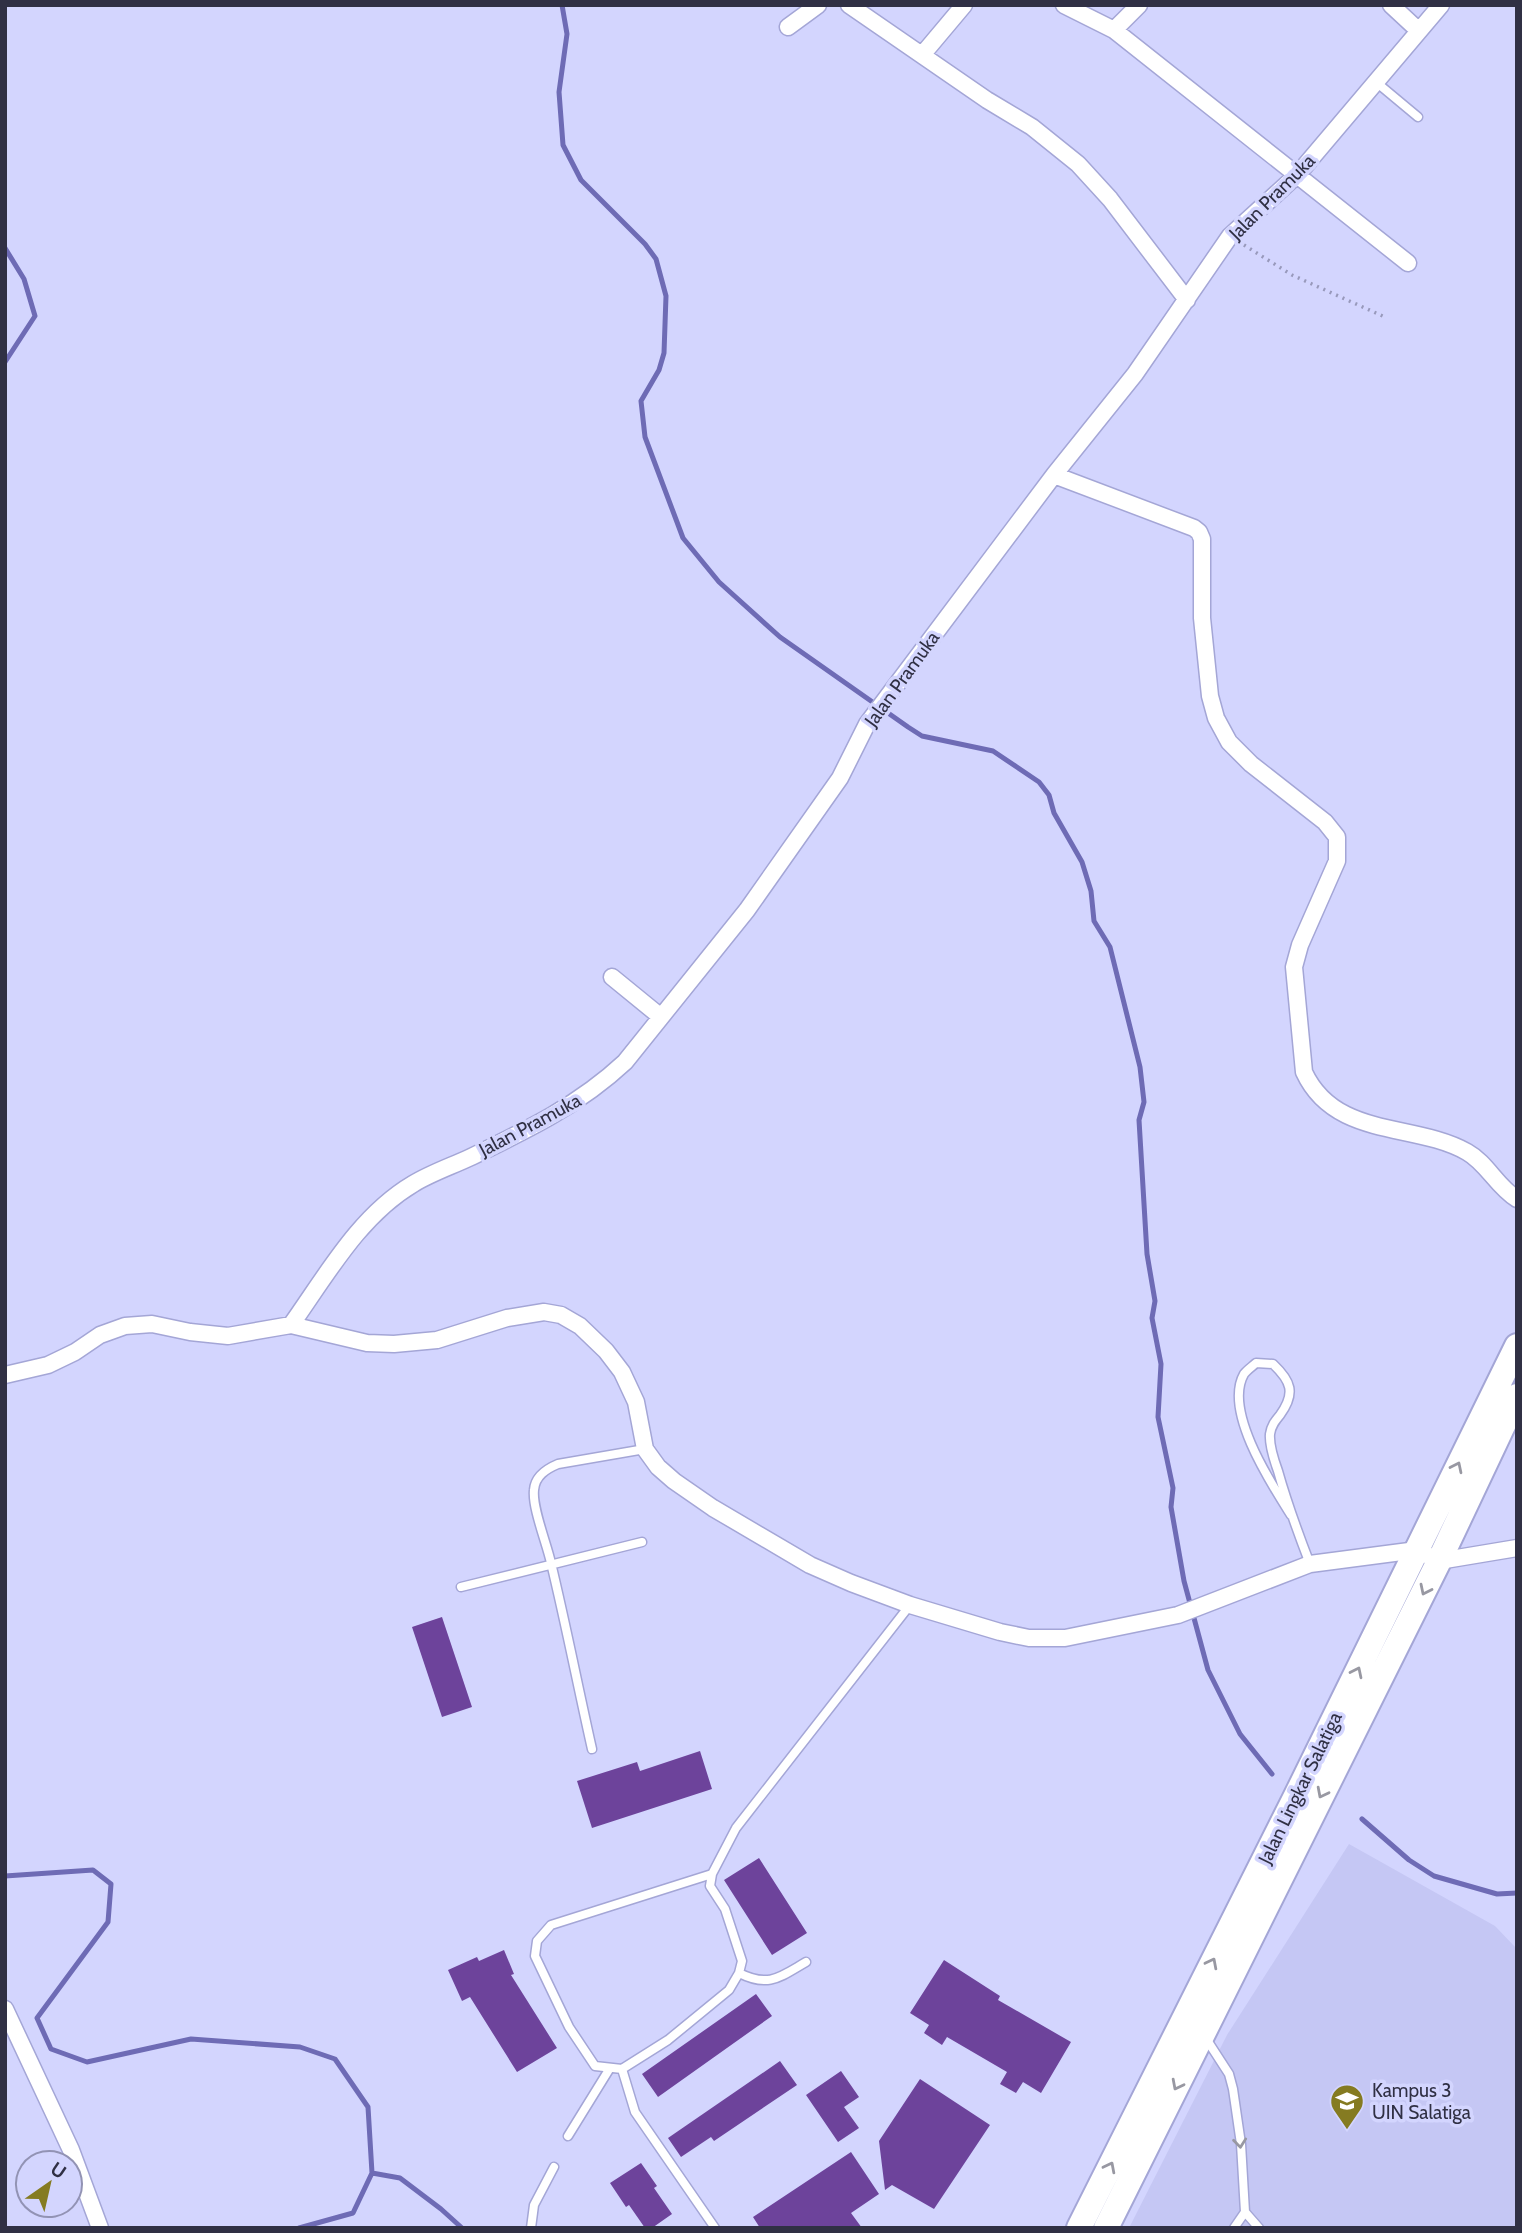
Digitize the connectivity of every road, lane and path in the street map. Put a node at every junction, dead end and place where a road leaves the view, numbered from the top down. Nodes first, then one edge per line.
1 (818, 5) edge
2 (849, 5) edge
3 (964, 5) edge
4 (1063, 5) edge
5 (1139, 5) edge
6 (1391, 5) edge
7 (1441, 5) edge
8 (788, 27) dead end
9 (1114, 30) junction
10 (1419, 32) junction
11 (922, 55) junction
12 (1376, 82) junction
13 (1418, 117) dead end
14 (1298, 174) junction
15 (1230, 236) junction
16 (1408, 262) dead end
17 (1187, 300) junction
18 (1387, 318) dead end
19 (1054, 475) junction
20 (612, 977) dead end
21 (661, 1017) junction
22 (1517, 1199) edge
23 (291, 1325) junction
24 (1517, 1346) edge
25 (7, 1375) edge
26 (1517, 1395) edge
27 (645, 1449) junction
28 (1291, 1516) junction
29 (642, 1542) dead end
30 (1517, 1548) edge
31 (1417, 1550) junction
32 (1439, 1561) junction
33 (551, 1563) junction
34 (1310, 1564) junction
35 (461, 1587) dead end
36 (910, 1605) junction
37 (592, 1749) dead end
38 (712, 1874) junction
39 (806, 1962) dead end
40 (739, 1973) junction
41 (5, 2009) edge
42 (1203, 2034) junction
43 (610, 2068) junction
44 (622, 2069) junction
45 (568, 2136) dead end
46 (554, 2167) dead end
47 (1245, 2213) junction
48 (100, 2228) edge
49 (531, 2228) edge
50 (715, 2228) edge
51 (1079, 2228) edge
52 (1106, 2228) edge
53 (1234, 2228) edge
54 (1259, 2228) edge

1 - 8 street
2 - 11 street
3 - 11 street
4 - 9 street
5 - 9 street
6 - 10 street
7 - 10 street, Jalan Pramuka
9 - 14 street
10 - 12 street, Jalan Pramuka
11 - 17 street
12 - 13 lane
12 - 14 street, Jalan Pramuka
14 - 15 street, Jalan Pramuka
14 - 16 street
15 - 17 street, Jalan Pramuka
15 - 18 path
17 - 19 street, Jalan Pramuka
19 - 21 street, Jalan Pramuka
19 - 22 street
20 - 21 street
21 - 23 street, Jalan Pramuka
23 - 25 street
23 - 27 street
31 -> 24 highway, Jalan Lingkar Salatiga
26 - 32 highway, Jalan Lingkar Salatiga
27 - 33 lane
27 - 36 street
28 - 28 lane
28 - 34 lane
29 - 33 lane
30 - 32 street
31 - 32 street
31 - 34 street
51 -> 31 highway, Jalan Lingkar Salatiga
32 -> 42 highway, Jalan Lingkar Salatiga
33 - 35 lane
33 - 37 lane
34 - 36 street
36 - 38 lane
38 - 40 lane
38 - 43 lane
39 - 40 lane
40 - 44 lane
41 - 48 street
42 -> 47 lane
42 -> 52 highway, Jalan Lingkar Salatiga
43 - 44 lane
43 - 45 lane
44 - 50 lane
46 - 49 lane
47 - 53 lane
47 - 54 lane

